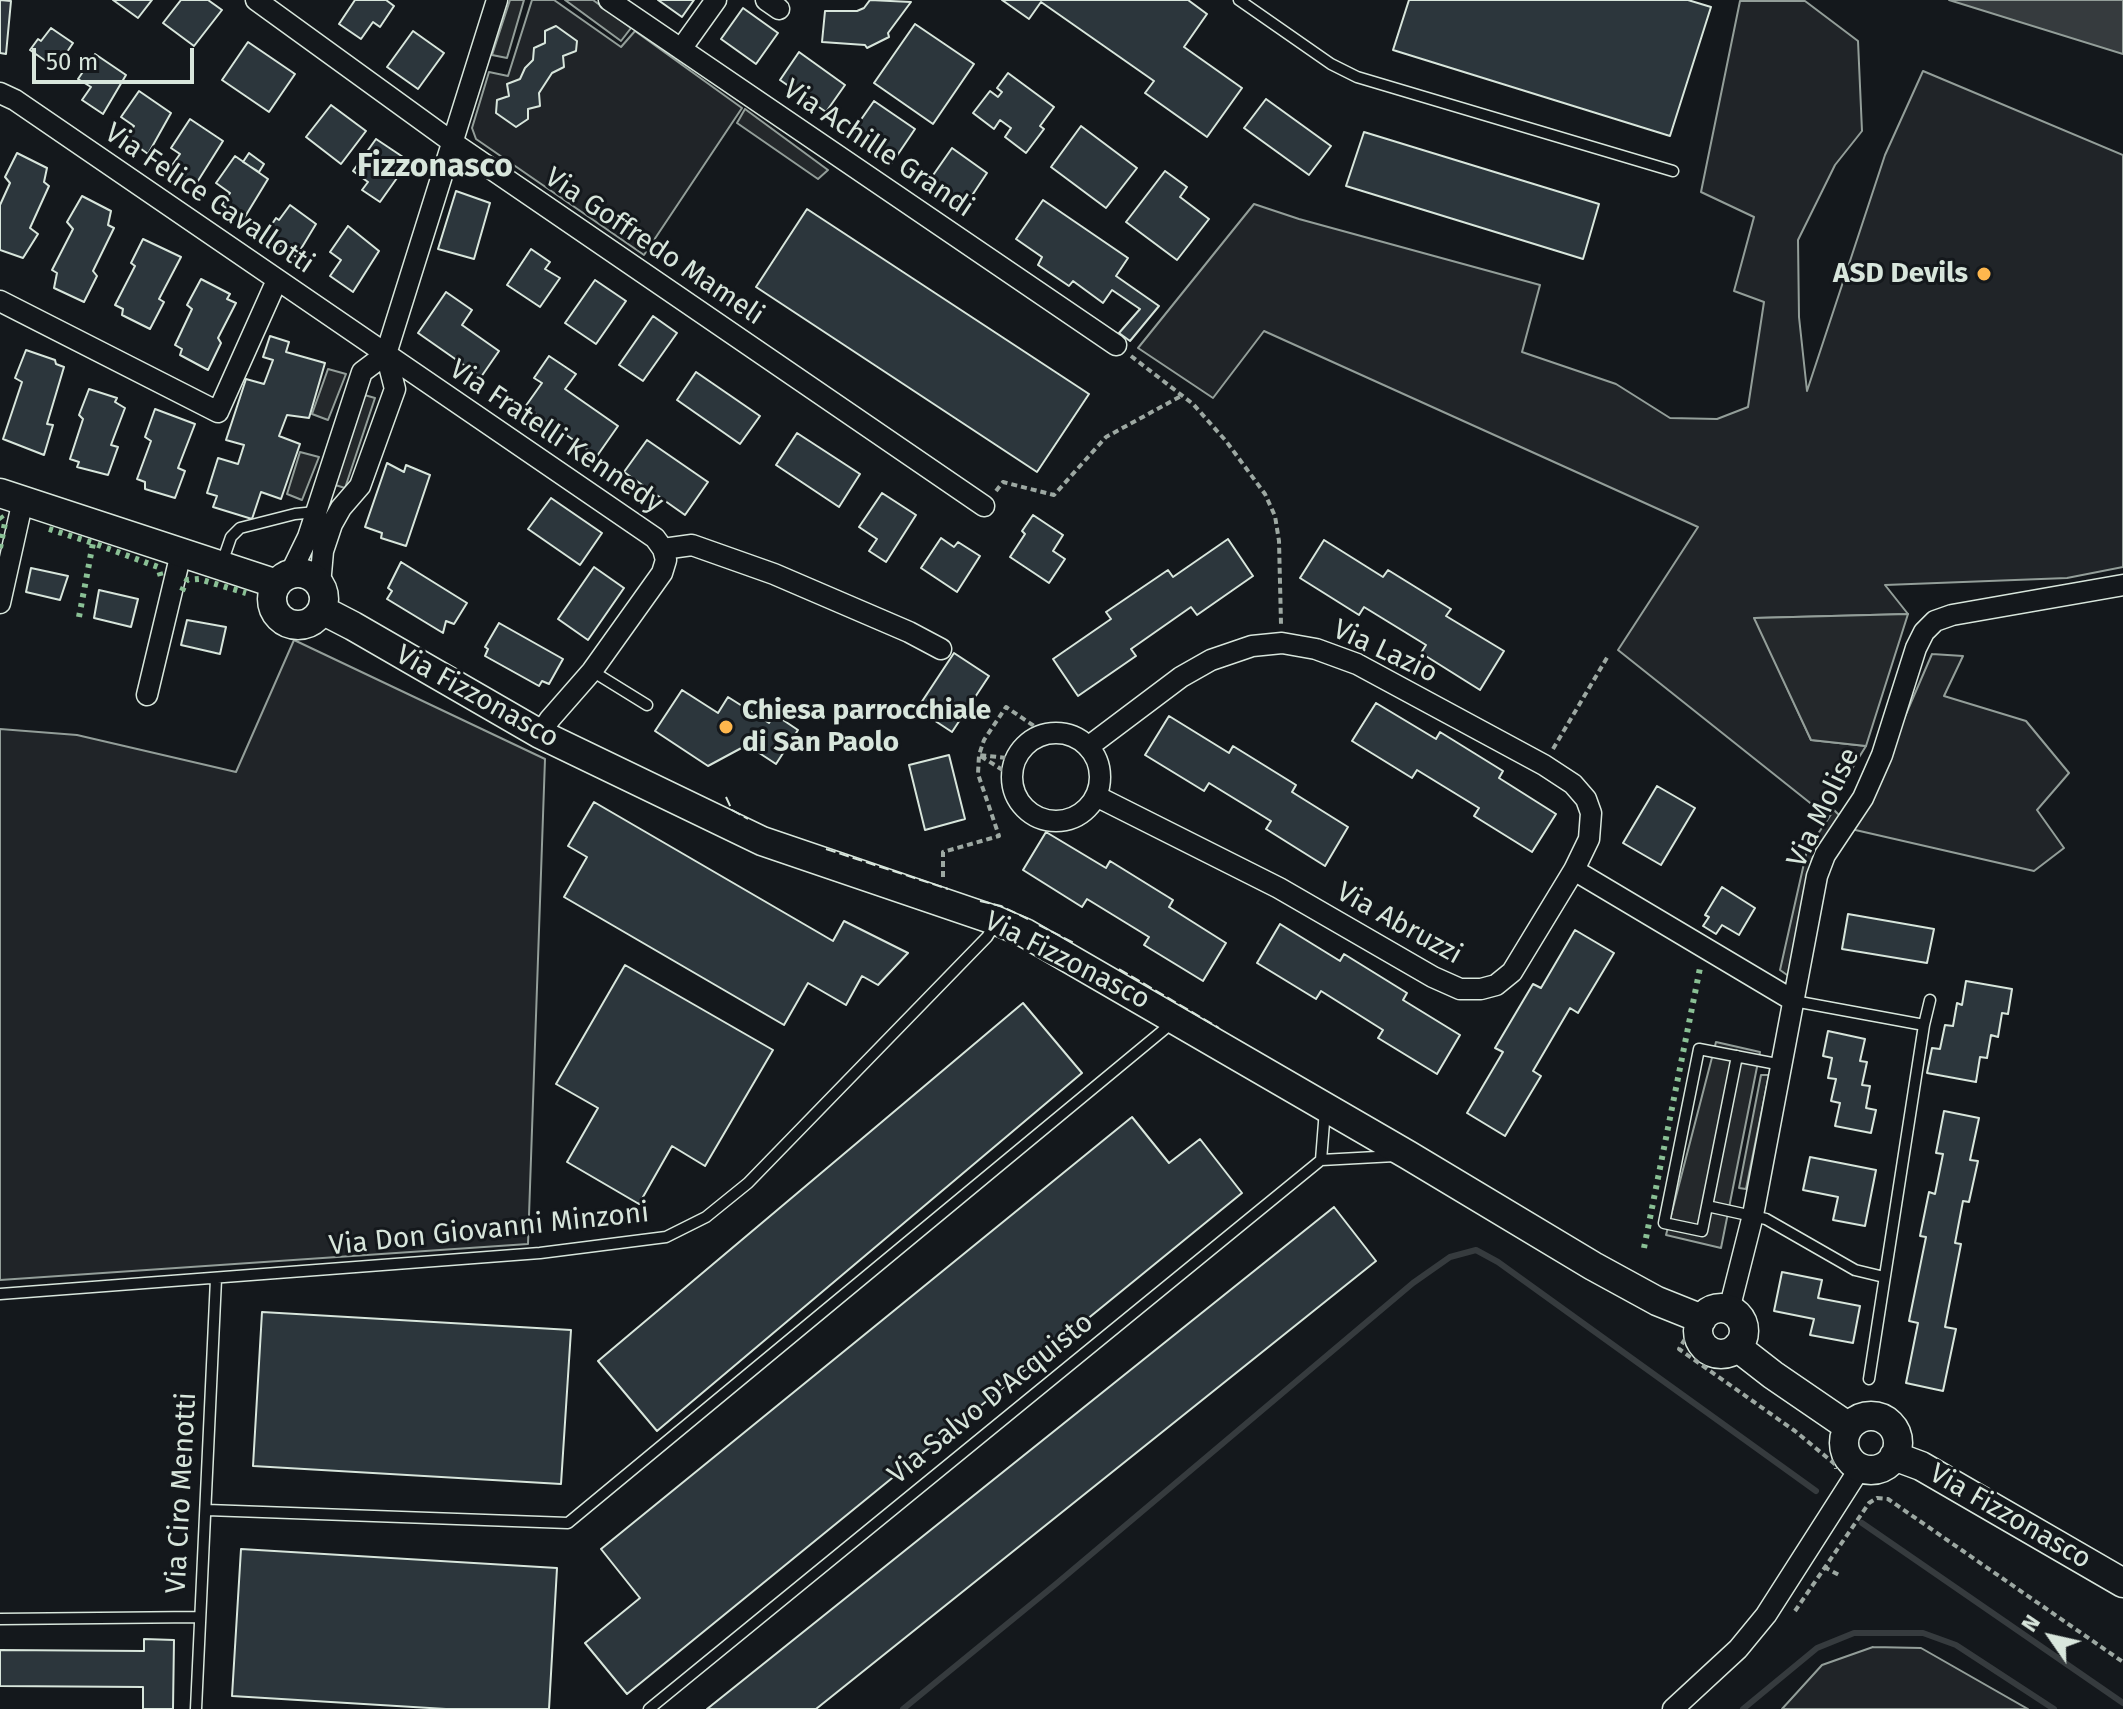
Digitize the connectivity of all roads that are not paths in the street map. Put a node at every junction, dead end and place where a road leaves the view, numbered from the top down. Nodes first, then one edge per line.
1 (256, 0) edge
2 (497, 0) edge
3 (609, 0) edge
4 (716, 0) edge
5 (1239, 0) edge
6 (681, 49) junction
7 (0, 93) edge
8 (452, 142) junction
9 (1673, 171) dead end
10 (277, 280) junction
11 (0, 301) edge
12 (1116, 345) road end
13 (386, 354) junction
14 (12, 497) edge
15 (984, 506) road end
16 (316, 512) junction
17 (663, 549) junction
18 (181, 553) junction
19 (221, 567) junction
20 (284, 579) junction
21 (2123, 585) edge
22 (321, 598) junction
23 (0, 603) edge
24 (941, 649) dead end
25 (592, 671) junction
26 (147, 695) dead end
27 (647, 705) dead end
28 (540, 734) junction
29 (1088, 747) junction
30 (1096, 796) junction
31 (1574, 870) junction
32 (997, 921) junction
33 (1930, 1000) dead end
34 (1794, 1001) junction
35 (1176, 1019) junction
36 (1924, 1025) junction
37 (1737, 1056) junction
38 (1782, 1065) junction
39 (1325, 1106) junction
40 (1408, 1155) junction
41 (1321, 1160) junction
42 (1707, 1206) junction
43 (1753, 1215) junction
44 (1884, 1277) junction
45 (216, 1279) junction
46 (0, 1294) edge
47 (1729, 1310) junction
48 (1702, 1319) junction
49 (1737, 1347) junction
50 (1869, 1379) dead end
51 (1849, 1427) junction
52 (1894, 1456) junction
53 (1847, 1478) junction
54 (207, 1510) junction
55 (2123, 1583) edge
56 (199, 1617) junction
57 (0, 1619) edge
58 (196, 1709) edge
59 (649, 1709) edge
60 (1673, 1709) edge

1 - 8 street, Via Goffredo Mameli
2 - 8 street
3 - 6 street, Via Achille Grandi
4 - 6 street
5 - 9 lane
6 - 12 street, Via Achille Grandi
7 - 10 street, Via Felice Cavallotti
8 - 13 street
8 - 15 street, Via Goffredo Mameli
10 - 11 street
10 - 13 street, Via Felice Cavallotti
13 - 16 street
13 - 17 street, Via Fratelli Kennedy
13 - 22 street
14 - 18 main road, Via Fizzonasco
14 - 23 street
16 - 19 lane
16 - 20 street
17 - 24 street
17 - 25 street, Via Fratelli Kennedy
18 - 19 main road, Via Fizzonasco
18 - 26 street
19 - 20 main road, Via Fizzonasco
20 - 22 main road, Via Fizzonasco
20 - 22 main road
21 - 34 street, Via Molise
22 - 28 main road, Via Fizzonasco
25 - 27 lane
25 - 28 street, Via Fratelli Kennedy
28 - 32 main road, Via Fizzonasco
29 - 30 street
29 - 30 street
29 - 31 street, Via Lazio
30 - 31 street, Via Abruzzi
31 - 34 street
32 - 35 main road, Via Fizzonasco
32 - 45 lane, Via Don Giovanni Minzoni
33 - 36 lane
34 - 36 lane
34 - 38 street, Via Molise
35 - 39 main road, Via Fizzonasco
35 - 54 lane
36 - 44 lane
37 - 38 lane
37 - 42 lane
37 - 42 lane
38 - 43 street, Via Molise
39 - 40 main road, Via Fizzonasco
39 - 41 lane
40 - 41 lane
40 - 48 main road, Via Fizzonasco
41 - 59 lane, Via Salvo D'Acquisto
42 - 43 lane
43 - 44 lane
43 - 47 street, Via Molise
44 - 50 lane
45 - 46 lane, Via Don Giovanni Minzoni
45 - 54 lane, Via Ciro Menotti
47 - 48 main road
47 - 49 main road
48 - 49 main road
49 - 51 main road
51 - 52 main road
51 - 53 main road
52 - 53 main road
52 - 55 main road, Via Fizzonasco
53 - 60 street
54 - 56 lane, Via Ciro Menotti
56 - 57 lane
56 - 58 lane, Via Ciro Menotti

